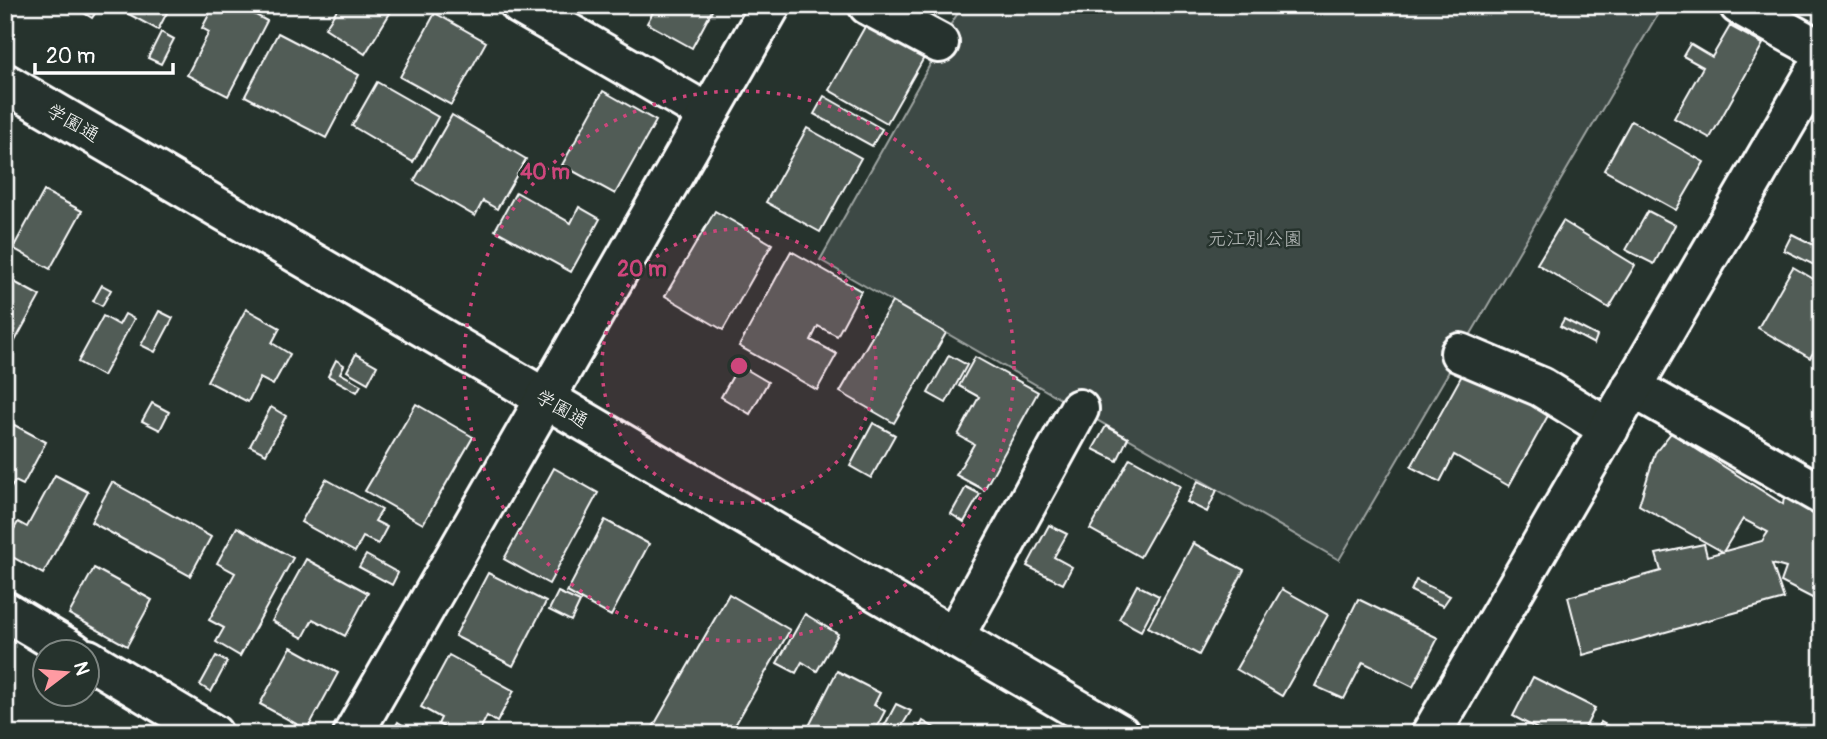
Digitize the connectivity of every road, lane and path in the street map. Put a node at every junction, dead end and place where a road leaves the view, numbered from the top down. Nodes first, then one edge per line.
1 (520, 5) edge
2 (771, 5) edge
3 (869, 5) edge
4 (1739, 5) edge
5 (939, 43) dead end
6 (1822, 51) edge
7 (1822, 61) edge
8 (5, 83) edge
9 (707, 113) junction
10 (1460, 353) dead end
11 (1632, 387) junction
12 (544, 398) junction
13 (1079, 409) dead end
14 (1609, 429) junction
15 (1822, 495) edge
16 (5, 611) edge
17 (954, 637) junction
18 (50, 638) edge
19 (102, 668) edge
20 (213, 734) edge
21 (353, 734) edge
22 (1120, 734) edge
23 (1432, 734) edge

1 - 9 street
2 - 9 street
3 - 5 street
4 - 6 street
7 - 11 street
8 - 12 street, 学園通
9 - 12 street
10 - 14 street
11 - 14 street
11 - 15 street
12 - 17 street, 学園通
12 - 21 street
13 - 17 street
14 - 23 street
16 - 18 street
17 - 22 street, 学園通
19 - 20 street

